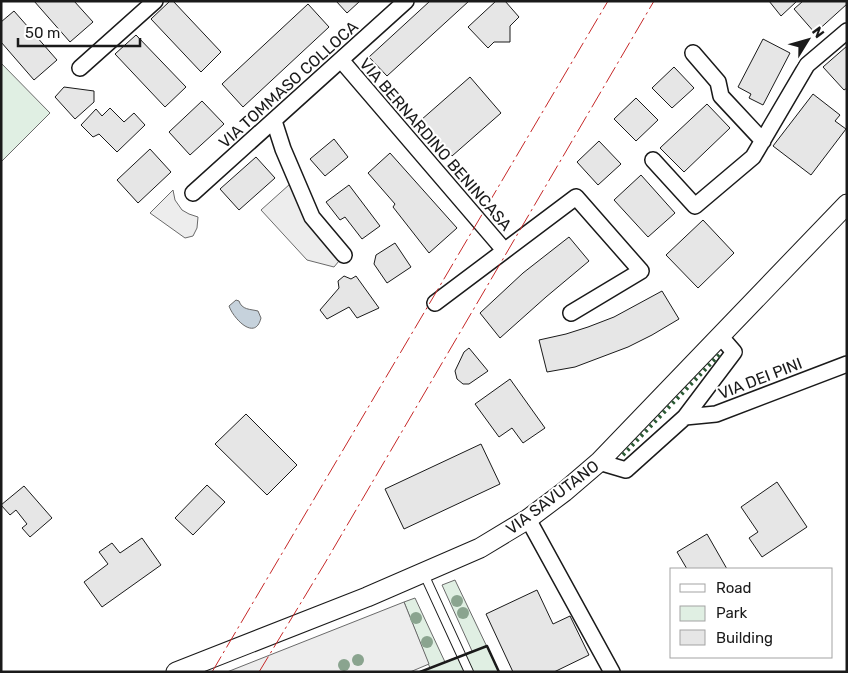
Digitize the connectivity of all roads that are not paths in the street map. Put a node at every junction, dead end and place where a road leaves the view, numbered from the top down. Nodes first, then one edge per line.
1 (154, 1) edge
2 (406, 1) edge
3 (847, 31) edge
4 (692, 53) dead end
5 (341, 60) junction
6 (80, 68) dead end
7 (274, 120) junction
8 (763, 141) junction
9 (653, 160) dead end
10 (193, 193) dead end
11 (847, 204) edge
12 (504, 250) junction
13 (344, 255) dead end
14 (435, 303) dead end
15 (571, 313) dead end
16 (721, 337) junction
17 (847, 364) edge
18 (684, 417) junction
19 (598, 462) junction
20 (528, 519) junction
21 (423, 572) junction
22 (176, 672) edge
23 (469, 672) edge
24 (612, 672) edge

1 - 6 street
2 - 5 street, VIA TOMMASO COLLOCA
3 - 8 street
4 - 8 street
5 - 7 street, VIA TOMMASO COLLOCA
5 - 12 street, VIA BERNARDINO BENINCASA
7 - 10 street, VIA TOMMASO COLLOCA
7 - 13 street
8 - 9 street
11 - 16 street, VIA SAVUTANO
12 - 14 street
12 - 15 street
16 - 18 street
16 - 19 street, VIA SAVUTANO
17 - 18 street, VIA DEI PINI
18 - 19 street
19 - 20 street, VIA SAVUTANO
20 - 21 street, VIA SAVUTANO
20 - 24 street
21 - 22 street, VIA SAVUTANO
21 - 23 lane

